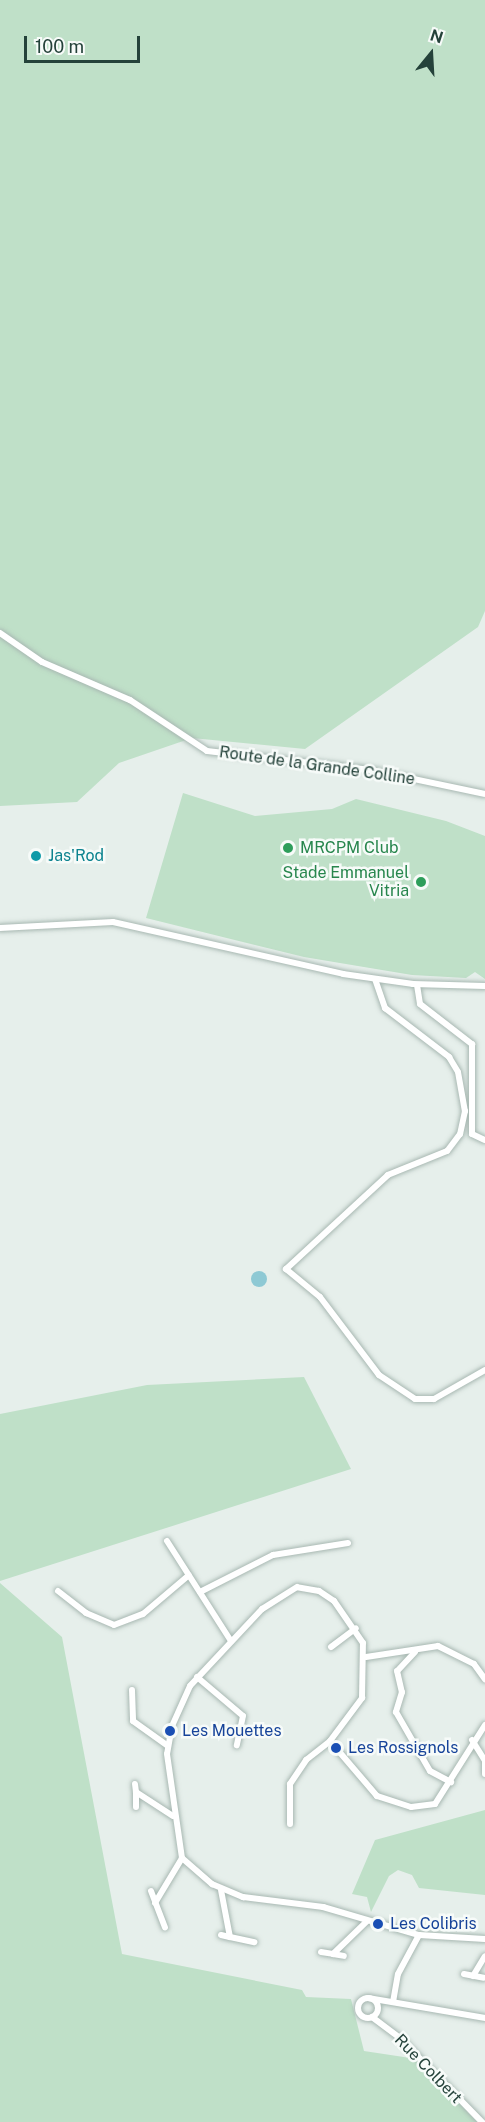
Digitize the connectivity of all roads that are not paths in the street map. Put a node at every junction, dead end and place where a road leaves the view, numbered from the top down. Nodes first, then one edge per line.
1 (0, 633) edge
2 (485, 794) edge
3 (0, 928) edge
4 (375, 979) junction
5 (417, 985) junction
6 (485, 986) edge
7 (485, 1140) edge
8 (485, 1370) edge
9 (167, 1541) dead end
10 (348, 1543) dead end
11 (189, 1575) junction
12 (58, 1590) dead end
13 (200, 1592) junction
14 (356, 1628) junction
15 (231, 1641) junction
16 (331, 1647) dead end
17 (416, 1652) junction
18 (366, 1657) junction
19 (197, 1677) junction
20 (485, 1679) edge
21 (132, 1690) dead end
22 (250, 1711) dead end
23 (243, 1716) junction
24 (485, 1725) edge
25 (472, 1740) junction
26 (330, 1741) junction
27 (237, 1745) dead end
28 (168, 1746) junction
29 (485, 1774) edge
30 (451, 1782) junction
31 (135, 1784) dead end
32 (135, 1792) junction
33 (136, 1807) dead end
34 (172, 1816) junction
35 (290, 1824) dead end
36 (182, 1858) junction
37 (221, 1890) junction
38 (151, 1891) dead end
39 (155, 1903) junction
40 (367, 1921) junction
41 (165, 1927) dead end
42 (221, 1935) dead end
43 (419, 1935) junction
44 (230, 1936) junction
45 (485, 1939) edge
46 (254, 1942) dead end
47 (321, 1952) dead end
48 (333, 1954) junction
49 (344, 1956) dead end
50 (485, 1956) edge
51 (464, 1974) dead end
52 (473, 1976) junction
53 (484, 1978) edge
54 (368, 1998) junction
55 (393, 2002) junction
56 (372, 2018) junction
57 (485, 2018) edge
58 (482, 2122) edge

1 - 2 street, Route de la Grande Colline
3 - 4 street
4 - 5 street
4 - 8 street
5 - 6 street
5 - 7 street
9 - 11 street
10 - 13 street
11 - 12 street
11 - 13 street
13 - 15 street
14 - 15 street
14 - 16 street
14 - 18 street
15 - 19 street
17 - 18 street
17 - 20 street
17 - 30 street
18 - 26 street
19 - 23 street
19 - 28 street
21 - 28 street
22 - 23 street
23 - 27 street
24 - 25 street
25 - 29 street
25 - 30 street
26 - 30 street
26 - 35 street
28 - 34 street
31 - 32 street
32 - 33 street
32 - 34 street
34 - 36 street
36 - 37 street
36 - 39 street
37 - 40 street
37 - 44 street
38 - 39 street
39 - 41 street
40 - 43 street
40 - 48 street
42 - 44 street
43 - 45 street
43 - 55 street
44 - 46 street
47 - 48 street
48 - 49 street
50 - 52 street
51 - 52 street
52 - 53 street
54 - 55 street
54 - 56 street
54 - 56 street
55 - 57 street
56 - 58 street, Rue Colbert

